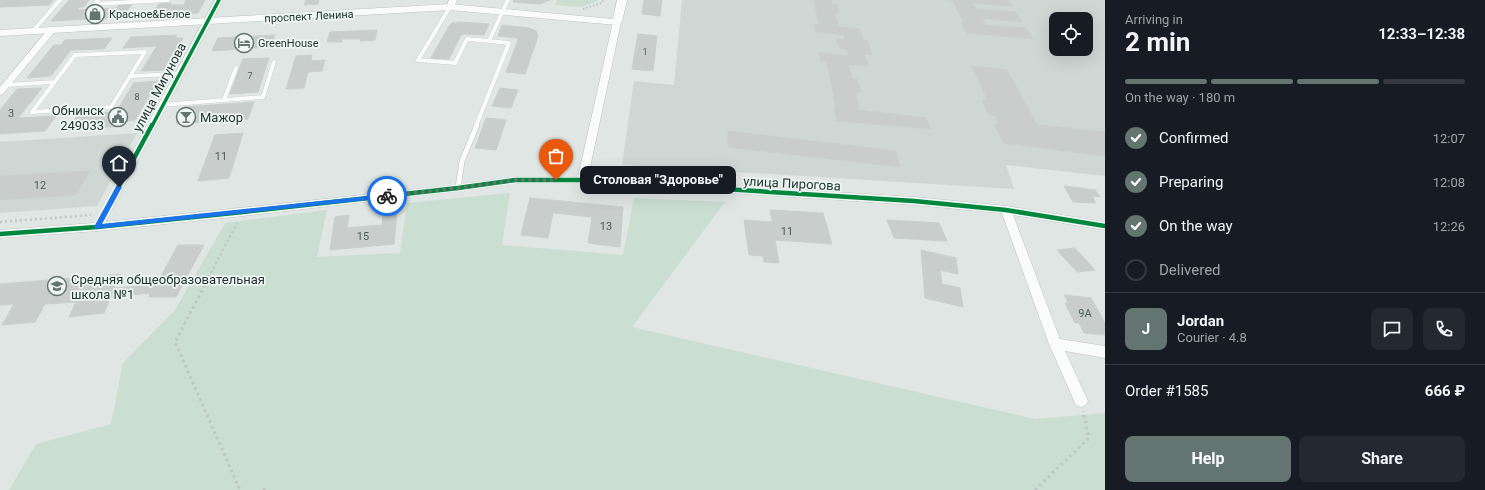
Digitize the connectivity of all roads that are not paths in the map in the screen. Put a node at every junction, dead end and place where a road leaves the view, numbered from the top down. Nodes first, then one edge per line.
1 (60, 0) edge
2 (98, 0) edge
3 (168, 0) edge
4 (219, 0) edge
5 (508, 0) edge
6 (622, 0) edge
7 (451, 4) edge
8 (502, 12) junction
9 (206, 22) junction
10 (617, 22) junction
11 (52, 30) junction
12 (32, 31) junction
13 (0, 33) edge
14 (489, 41) junction
15 (274, 62) dead end
16 (236, 68) dead end
17 (179, 74) junction
18 (130, 76) junction
19 (54, 82) junction
20 (3, 88) edge
21 (224, 100) junction
22 (162, 105) junction
23 (582, 180) junction
24 (458, 188) junction
25 (1006, 210) junction
26 (1105, 226) edge
27 (97, 227) junction
28 (0, 234) edge
29 (1055, 344) junction
30 (1105, 352) edge
31 (1081, 401) road end

1 - 12 lane
2 - 3 lane
4 - 9 street, улица Мигунова
5 - 8 lane
6 - 10 main road
7 - 8 main road, проспект Ленина
7 - 9 main road, проспект Ленина
7 - 14 lane
8 - 10 main road, проспект Ленина
8 - 14 lane
9 - 11 main road, проспект Ленина
9 - 17 street, улица Мигунова
10 - 23 street
11 - 12 main road, проспект Ленина
11 - 20 street
12 - 13 main road, проспект Ленина
14 - 24 lane
15 - 21 lane
16 - 21 lane
17 - 18 lane
17 - 22 street, улица Мигунова
18 - 19 lane
18 - 19 lane
19 - 20 lane
21 - 22 lane
22 - 27 street, улица Мигунова
23 - 24 street, улица Пирогова
23 - 25 street, улица Пирогова
24 - 27 street, улица Пирогова
25 - 26 street, улица Пирогова
25 - 29 street
27 - 28 street, улица Пирогова
29 - 30 street
29 - 31 street

